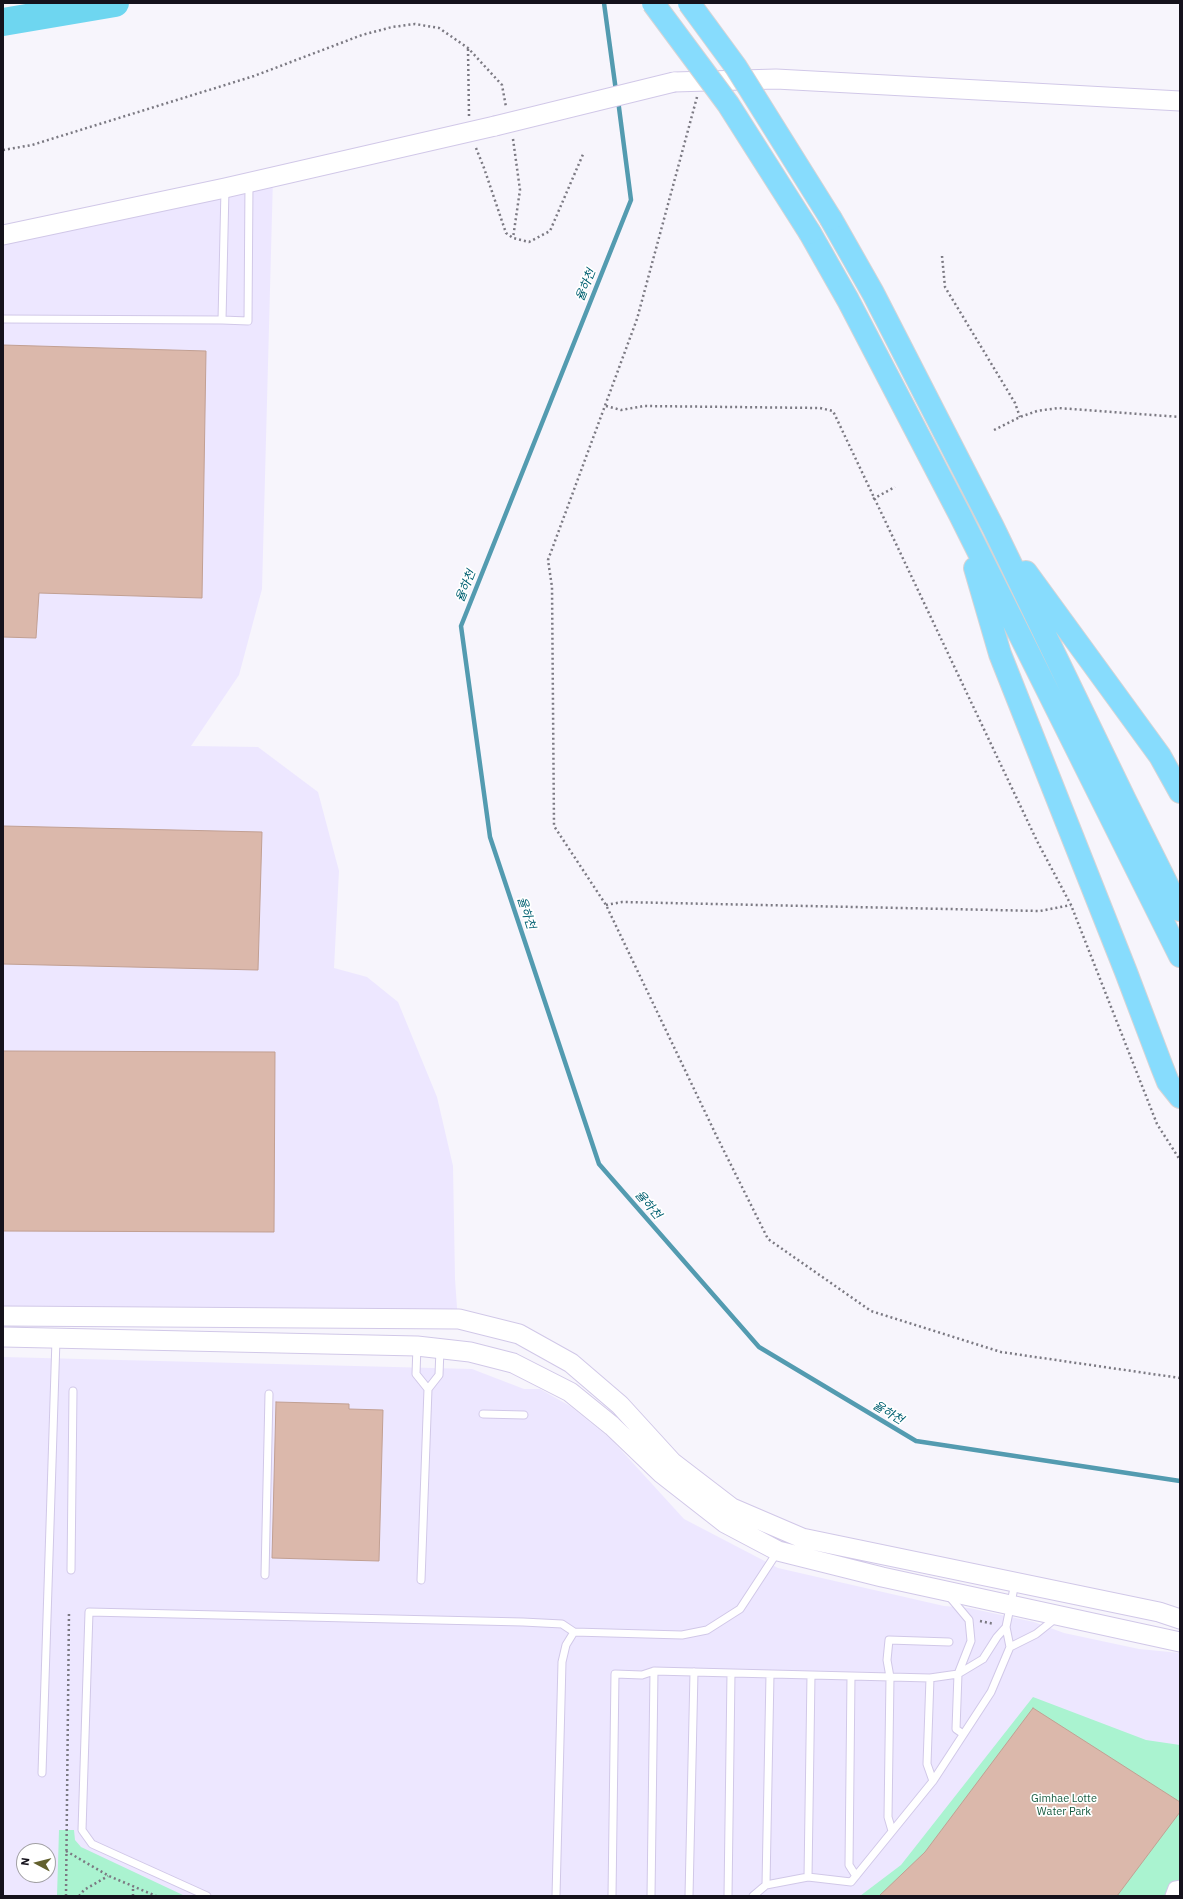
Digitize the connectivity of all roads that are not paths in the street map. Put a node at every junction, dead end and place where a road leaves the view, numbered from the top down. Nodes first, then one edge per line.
1 (653, 3) edge
2 (689, 3) edge
3 (1180, 101) edge
4 (249, 183) junction
5 (225, 188) junction
6 (3, 235) edge
7 (3, 319) edge
8 (222, 320) junction
9 (960, 515) junction
10 (993, 527) junction
11 (1180, 792) edge
12 (1180, 910) edge
13 (1180, 956) edge
14 (1180, 1097) edge
15 (3, 1316) edge
16 (3, 1337) edge
17 (56, 1339) junction
18 (417, 1346) junction
19 (440, 1348) junction
20 (428, 1389) junction
21 (73, 1390) dead end
22 (269, 1394) dead end
23 (483, 1414) dead end
24 (524, 1415) dead end
25 (778, 1551) junction
26 (70, 1570) dead end
27 (265, 1575) dead end
28 (421, 1580) dead end
29 (1016, 1582) junction
30 (944, 1590) junction
31 (1011, 1604) junction
32 (1061, 1615) junction
33 (1180, 1619) edge
34 (1006, 1627) junction
35 (574, 1632) junction
36 (948, 1642) dead end
37 (1180, 1642) edge
38 (1010, 1647) junction
39 (654, 1671) junction
40 (694, 1672) junction
41 (731, 1673) junction
42 (770, 1674) junction
43 (958, 1674) junction
44 (812, 1675) junction
45 (851, 1676) junction
46 (890, 1677) junction
47 (930, 1678) junction
48 (963, 1734) junction
49 (42, 1773) dead end
50 (932, 1781) junction
51 (892, 1831) junction
52 (856, 1876) junction
53 (808, 1877) junction
54 (766, 1885) junction
55 (1180, 1887) edge
56 (207, 1896) edge
57 (556, 1896) edge
58 (612, 1896) edge
59 (651, 1896) edge
60 (689, 1896) edge
61 (728, 1896) edge
62 (753, 1896) edge
63 (1172, 1896) edge

1 - 9 highway, bridge
2 - 10 highway, bridge
3 - 4 main road, bridge
4 - 5 main road
4 - 8 lane
5 - 6 main road
5 - 8 lane
7 - 8 lane
9 - 13 highway
9 - 14 highway
10 - 11 highway
10 - 12 highway
15 - 29 main road
16 - 17 main road
17 - 18 main road
17 - 49 lane
18 - 19 main road
18 - 20 lane
19 - 20 lane
19 - 25 main road
20 - 28 lane
21 - 26 lane
22 - 27 lane
23 - 24 lane
25 - 30 main road
25 - 35 lane
29 - 31 lane
29 - 33 main road
30 - 31 main road
30 - 43 lane
31 - 32 main road
31 - 34 lane
32 - 37 main road
32 - 38 lane
34 - 38 lane
34 - 43 lane
35 - 56 lane
35 - 57 lane
36 - 46 lane
38 - 48 lane
39 - 40 lane
39 - 58 lane
39 - 59 lane
40 - 41 lane
40 - 60 lane
41 - 42 lane
41 - 61 lane
42 - 44 lane
42 - 54 lane
43 - 47 lane
43 - 48 lane
44 - 45 lane
44 - 53 lane
45 - 46 lane
45 - 52 lane
46 - 47 lane
46 - 51 lane
47 - 50 lane
48 - 50 lane
50 - 51 lane
51 - 52 lane
52 - 53 lane
53 - 54 lane
54 - 62 lane
55 - 63 street

